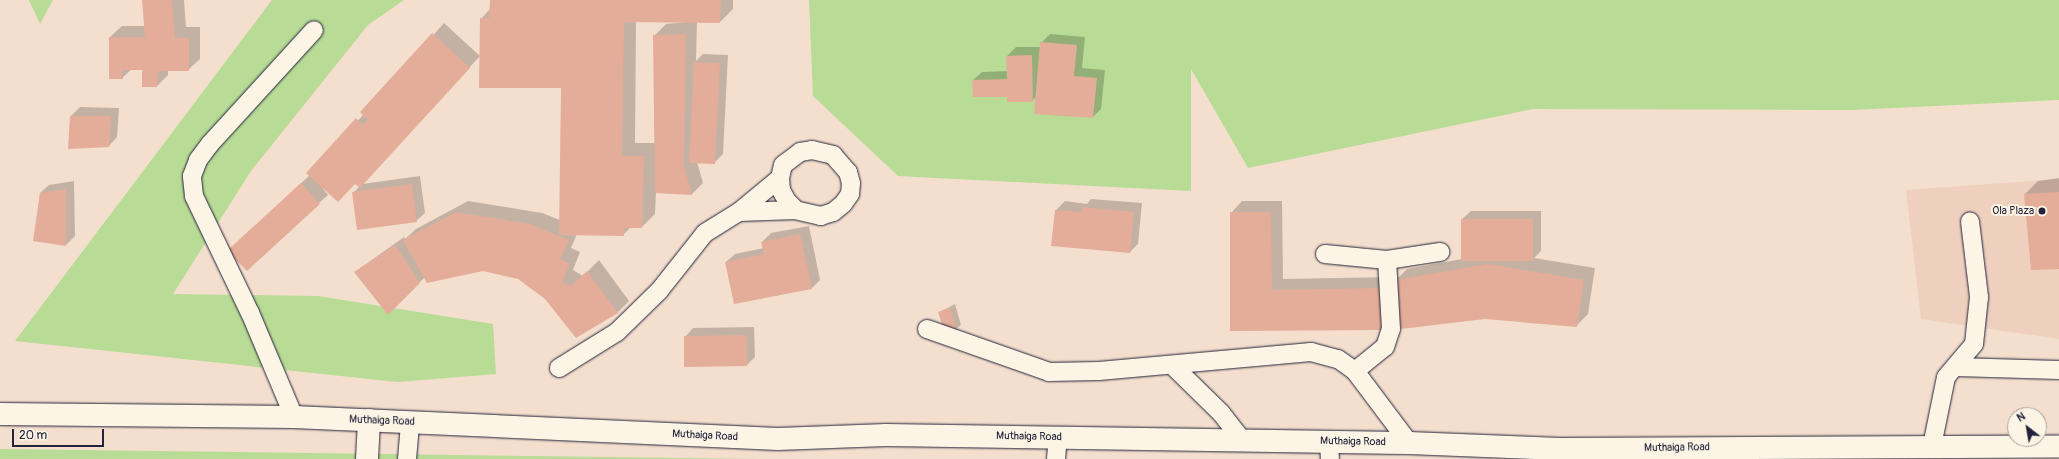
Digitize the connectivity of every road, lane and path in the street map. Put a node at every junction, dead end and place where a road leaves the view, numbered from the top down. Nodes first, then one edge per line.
1 (314, 30) dead end
2 (780, 178) junction
3 (796, 210) junction
4 (738, 212) junction
5 (1970, 222) dead end
6 (1440, 252) dead end
7 (1324, 254) dead end
8 (1388, 260) junction
9 (926, 329) dead end
10 (1172, 365) junction
11 (1956, 367) junction
12 (558, 368) dead end
13 (2059, 370) edge
14 (1355, 371) junction
15 (0, 414) edge
16 (294, 417) junction
17 (369, 420) junction
18 (410, 422) junction
19 (1058, 438) junction
20 (1243, 441) junction
21 (1409, 443) junction
22 (1932, 446) junction
23 (2059, 446) edge
24 (1330, 451) edge
25 (1851, 452) edge
26 (1559, 454) edge
27 (366, 459) edge
28 (407, 459) edge
29 (1056, 459) edge

1 - 16 lane
2 - 3 lane
2 - 3 lane
2 - 4 lane
3 - 4 lane
4 - 12 lane
5 - 11 lane
6 - 8 lane
7 - 8 lane
8 - 14 lane
9 - 10 lane
10 - 14 lane
10 - 20 lane
11 - 13 lane
11 - 22 lane
14 - 21 lane
15 - 16 main road, Muthaiga Road
16 - 17 main road, Muthaiga Road
17 - 18 main road, Muthaiga Road
17 - 27 main road
18 - 19 main road, Muthaiga Road
18 - 28 lane
19 - 20 main road, Muthaiga Road
19 - 29 lane
20 - 24 main road, Muthaiga Road
21 - 24 main road, Muthaiga Road
21 - 26 main road, Muthaiga Road
22 - 23 main road, Muthaiga Road
22 - 25 main road, Muthaiga Road
25 - 26 main road, Muthaiga Road

